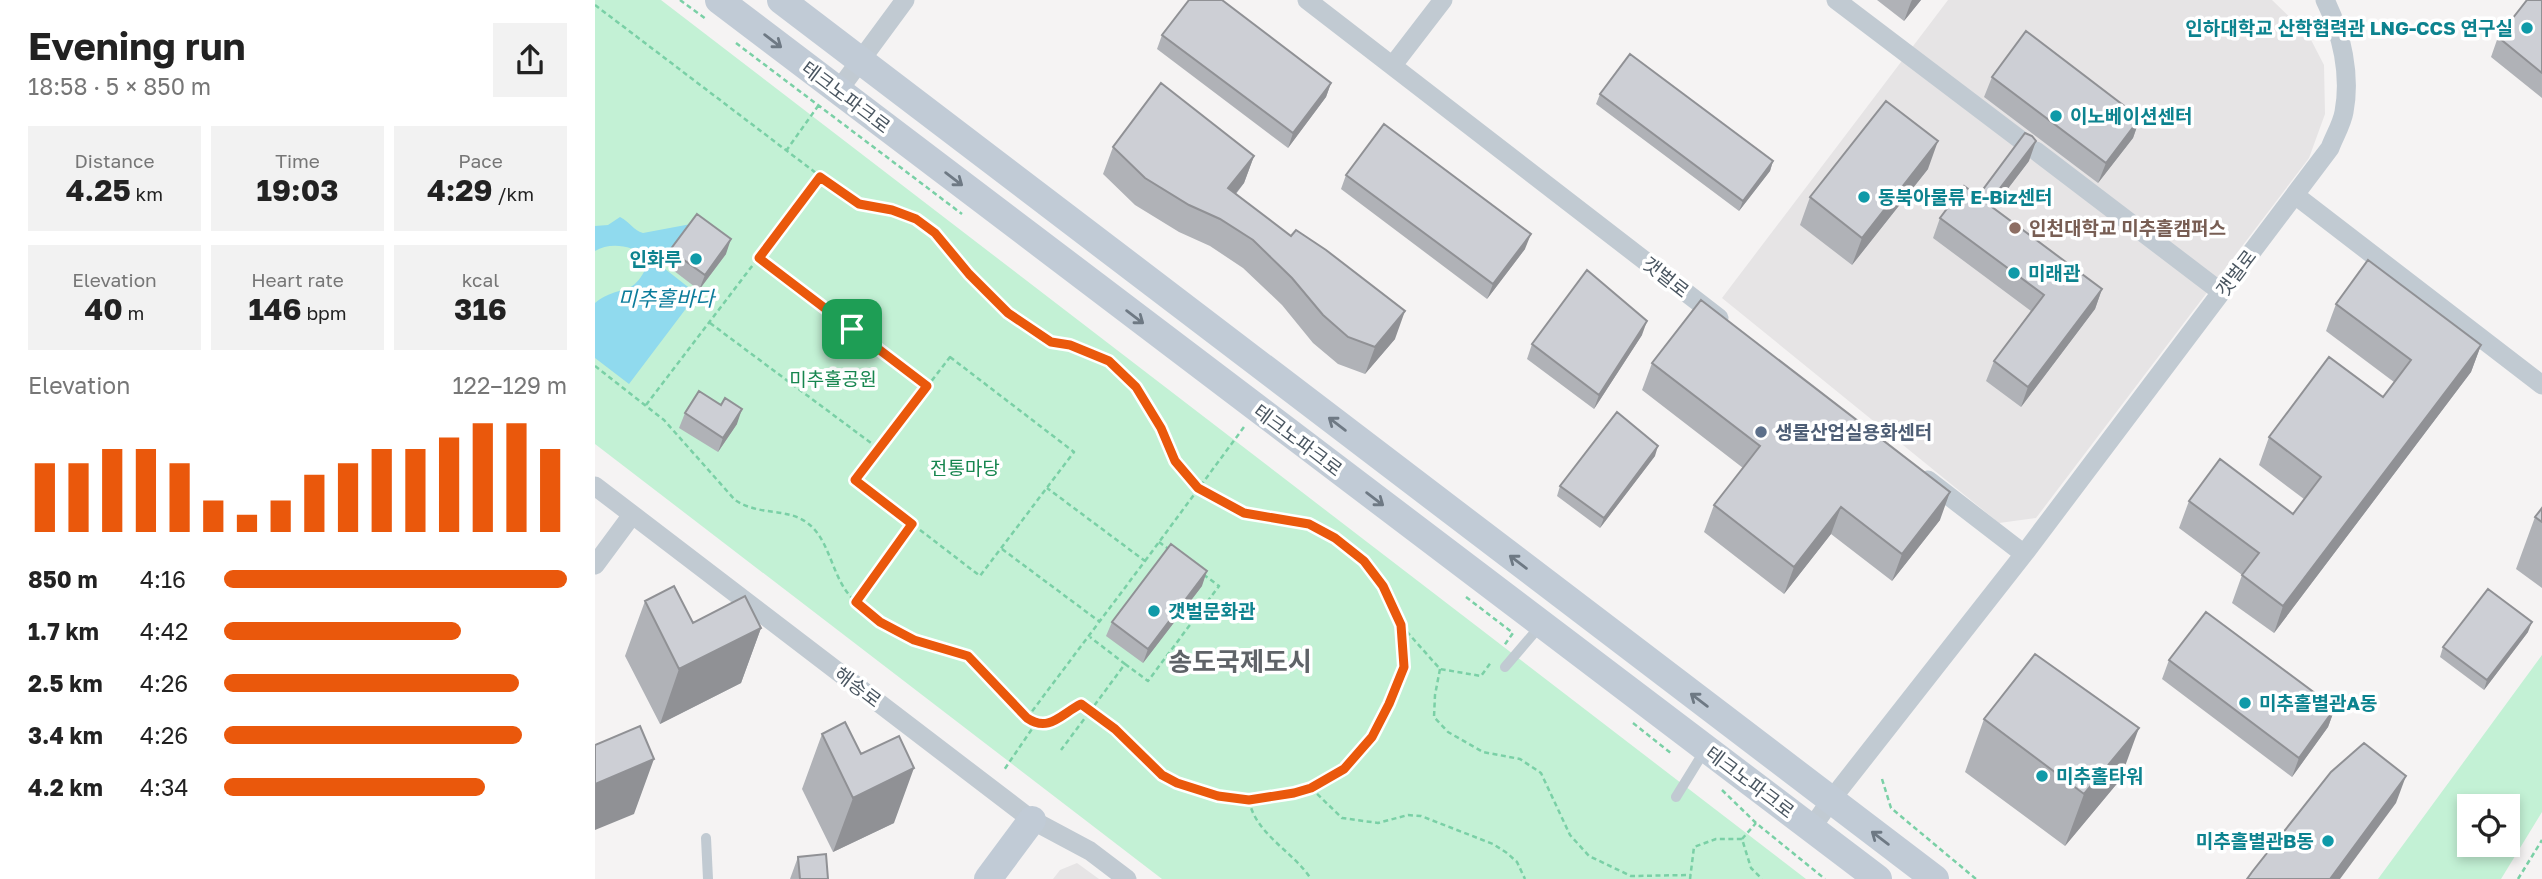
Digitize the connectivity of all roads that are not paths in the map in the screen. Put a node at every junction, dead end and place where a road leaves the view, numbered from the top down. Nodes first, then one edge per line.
1 (719, 0) edge
2 (781, 0) edge
3 (905, 0) edge
4 (1307, 0) edge
5 (1443, 0) edge
6 (1836, 0) edge
7 (2325, 0) edge
8 (862, 61) junction
9 (1393, 65) junction
10 (828, 99) junction
11 (2295, 195) junction
12 (2221, 292) junction
13 (1730, 327) edge
14 (2542, 385) edge
15 (1915, 470) edge
16 (595, 486) edge
17 (632, 515) junction
18 (2024, 554) junction
19 (595, 565) edge
20 (1542, 625) junction
21 (1505, 667) dead end
22 (1706, 749) junction
23 (1676, 797) dead end
24 (1831, 800) junction
25 (1032, 820) junction
26 (1811, 829) junction
27 (706, 838) dead end
28 (708, 879) edge
29 (988, 879) edge
30 (1127, 879) edge
31 (1878, 879) edge
32 (1935, 879) edge

1 -> 10 street, 테크노파크로
2 - 8 street, 테크노파크로
3 - 8 street
4 - 9 street, 갯벌로
5 - 9 street
6 - 12 street
7 - 11 street, 갯벌로
8 - 10 street
24 -> 8 street, 테크노파크로
9 - 13 street, 갯벌로
10 -> 20 street, 테크노파크로
11 - 12 street, 갯벌로
11 - 14 street
12 - 18 street, 갯벌로
15 - 18 street
16 - 17 street, 해송로
17 - 19 street
17 - 25 street, 해송로
18 - 24 street, 갯벌로
20 - 21 lane
20 - 22 street, 테크노파크로
22 - 23 lane
22 - 26 street, 테크노파크로
24 - 26 street, 갯벌로
32 -> 24 street, 테크노파크로
25 - 29 street
25 - 30 street, 해송로
26 - 31 street, 테크노파크로
27 - 28 lane

